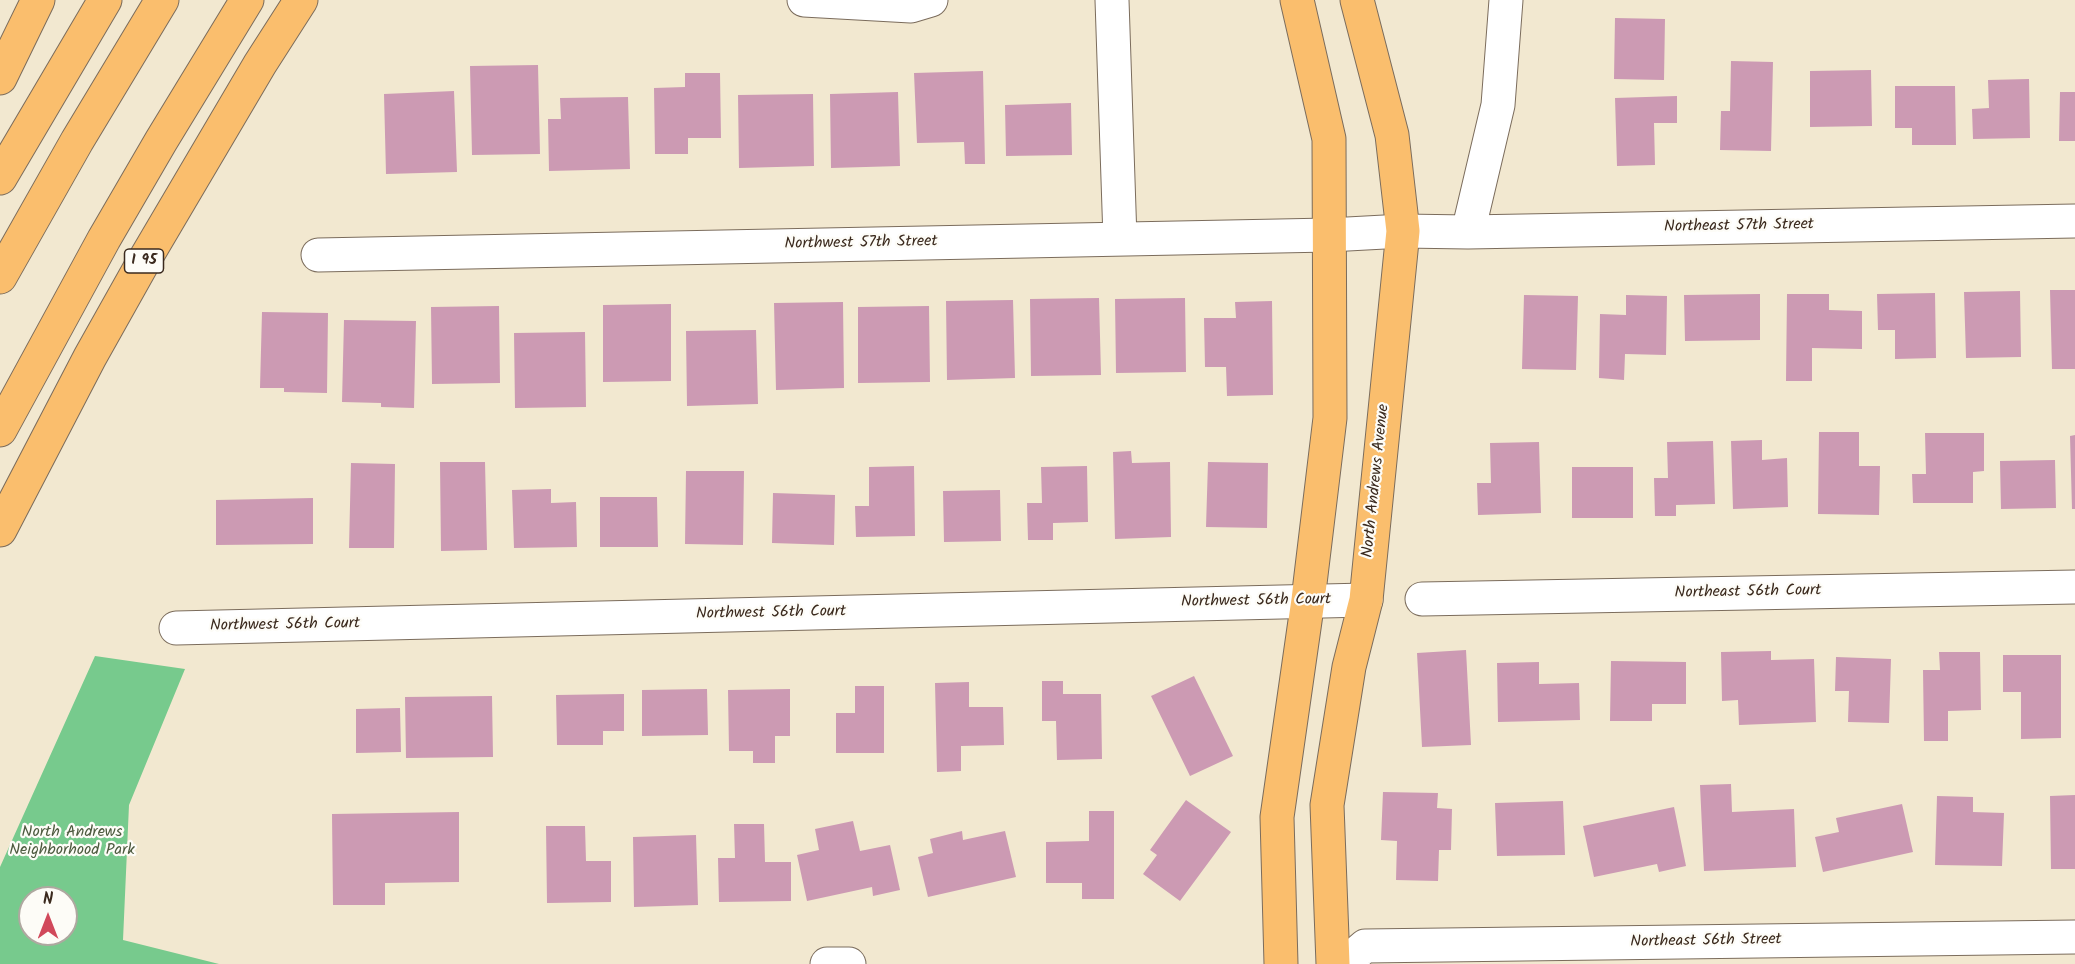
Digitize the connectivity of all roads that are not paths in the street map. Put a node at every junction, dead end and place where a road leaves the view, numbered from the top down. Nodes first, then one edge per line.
1 (38, 0) edge
2 (105, 0) edge
3 (162, 0) edge
4 (247, 0) edge
5 (301, 0) edge
6 (804, 0) edge
7 (931, 0) edge
8 (1112, 0) edge
9 (1297, 0) edge
10 (1358, 0) edge
11 (1506, 0) edge
12 (0, 78) edge
13 (0, 178) edge
14 (2075, 220) edge
15 (1403, 231) junction
16 (1468, 232) junction
17 (1329, 235) junction
18 (1120, 239) junction
19 (318, 255) dead end
20 (0, 277) edge
21 (0, 430) edge
22 (0, 530) edge
23 (2075, 587) edge
24 (1422, 599) dead end
25 (1308, 600) junction
26 (1366, 600) junction
27 (176, 628) dead end
28 (2075, 937) edge
29 (827, 964) edge
30 (849, 964) edge
31 (1281, 964) edge
32 (1333, 964) edge
33 (1344, 964) edge

1 - 12 main road
2 - 13 main road
3 - 20 main road
4 - 21 main road
5 - 22 main road, I 95
6 - 7 street
8 - 18 street
9 - 17 main road
10 - 15 main road, North Andrews Avenue
11 - 16 street
14 - 16 street, Northeast 57th Street
15 - 16 street, Northeast 57th Street
15 - 17 street, Northwest 57th Street
15 - 26 main road, North Andrews Avenue
17 - 18 street, Northwest 57th Street
17 - 25 main road
18 - 19 street, Northwest 57th Street
23 - 24 street, Northeast 56th Court
25 - 26 street, Northwest 56th Court
25 - 27 street, Northwest 56th Court
25 - 31 main road
26 - 32 main road, North Andrews Avenue
28 - 33 street, Northeast 56th Street
29 - 30 street

